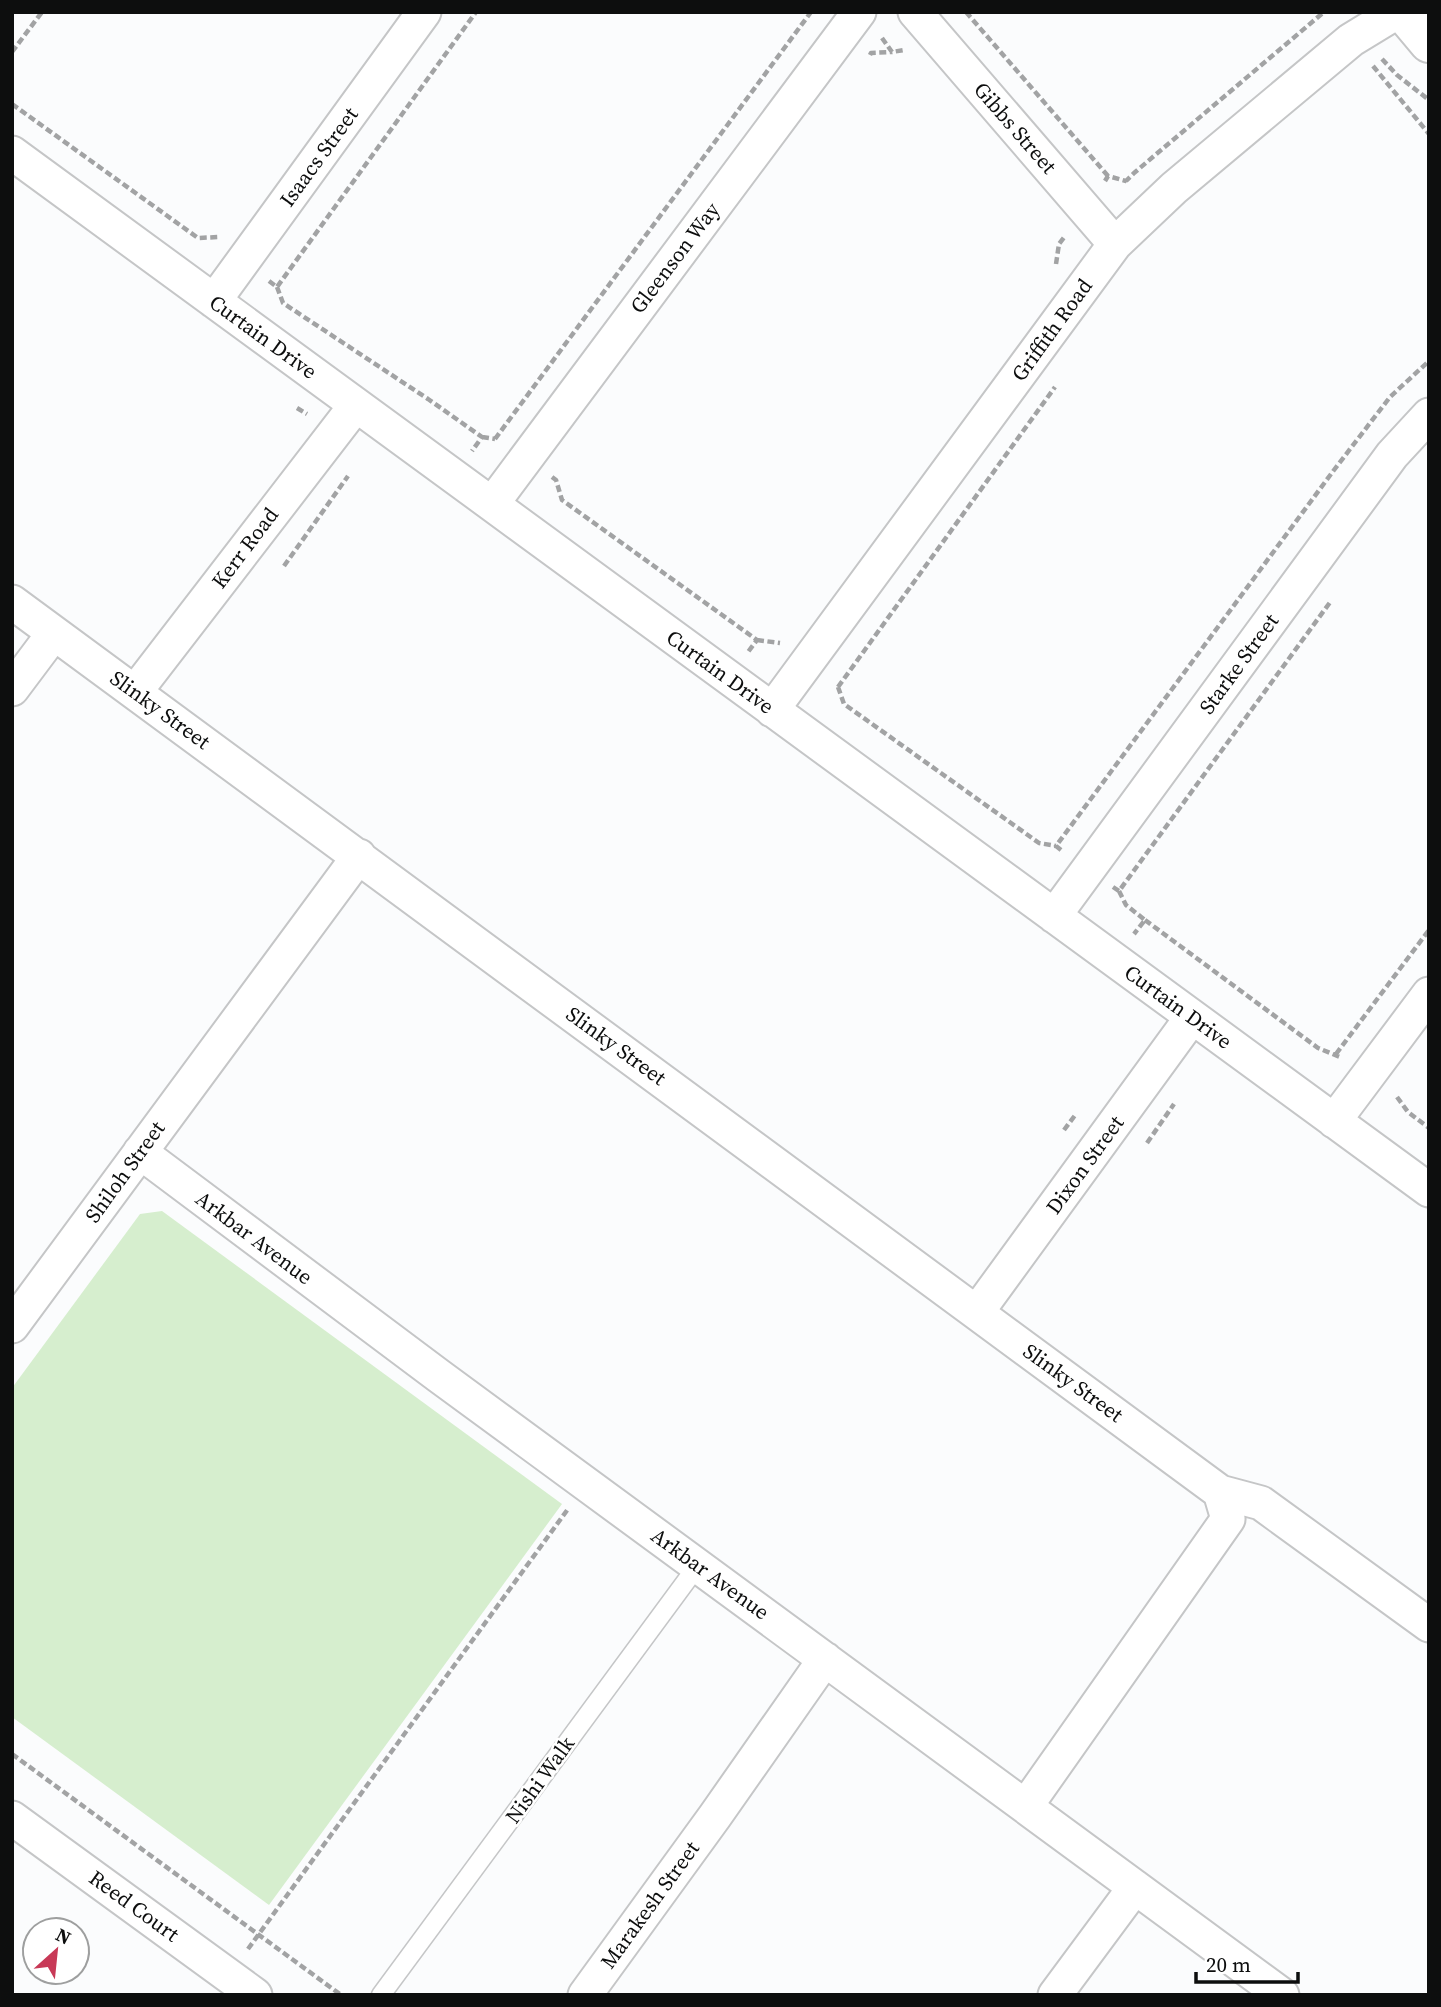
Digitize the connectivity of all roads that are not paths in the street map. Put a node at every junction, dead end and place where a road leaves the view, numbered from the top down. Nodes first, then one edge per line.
1 (424, 12) edge
2 (859, 12) edge
3 (915, 12) edge
4 (1396, 12) edge
5 (1403, 12) edge
6 (1428, 42) edge
7 (12, 153) edge
8 (1115, 244) junction
9 (214, 301) junction
10 (356, 404) junction
11 (1429, 415) edge
12 (492, 504) junction
13 (12, 602) edge
14 (54, 633) junction
15 (12, 689) edge
16 (135, 692) junction
17 (772, 710) junction
18 (359, 856) junction
19 (1054, 916) junction
20 (1429, 994) edge
21 (1192, 1017) junction
22 (1334, 1121) junction
23 (140, 1152) junction
24 (1429, 1191) edge
25 (977, 1312) junction
26 (14, 1319) edge
27 (1220, 1492) junction
28 (698, 1565) junction
29 (1429, 1625) edge
30 (825, 1659) junction
31 (1026, 1805) junction
32 (12, 1818) edge
33 (1135, 1887) junction
34 (222, 1985) edge
35 (255, 1995) edge
36 (381, 1995) edge
37 (585, 1995) edge
38 (1055, 1995) edge
39 (1282, 1995) edge

1 - 9 street, Isaacs Street
2 - 12 street, Gleenson Way
3 - 8 street, Gibbs Street
4 - 8 street, Griffith Road
5 - 6 street
7 - 9 street, Curtain Drive
8 - 17 street, Griffith Road
9 - 10 street, Curtain Drive
10 - 12 street, Curtain Drive
10 - 16 street, Kerr Road
11 - 19 street, Starke Street
12 - 17 street, Curtain Drive
13 - 14 street, Slinky Street
14 - 15 street
14 - 16 street, Slinky Street
16 - 18 street, Slinky Street
17 - 19 street, Curtain Drive
18 - 23 street, Shiloh Street
18 - 25 street, Slinky Street
19 - 21 street, Curtain Drive
20 - 22 street
21 - 22 street, Curtain Drive
21 - 25 street, Dixon Street
22 - 24 street, Curtain Drive
23 - 26 street, Shiloh Street
23 - 28 street, Arkbar Avenue
25 - 27 street, Slinky Street
27 - 29 street, Slinky Street
27 - 31 street
28 - 30 street, Arkbar Avenue
28 - 36 lane, Nishi Walk
30 - 31 street, Arkbar Avenue
30 - 37 street, Marakesh Street
31 - 33 street, Arkbar Avenue
32 - 34 street, Reed Court
33 - 38 street
33 - 39 street, Arkbar Avenue
34 - 35 street, Reed Court

